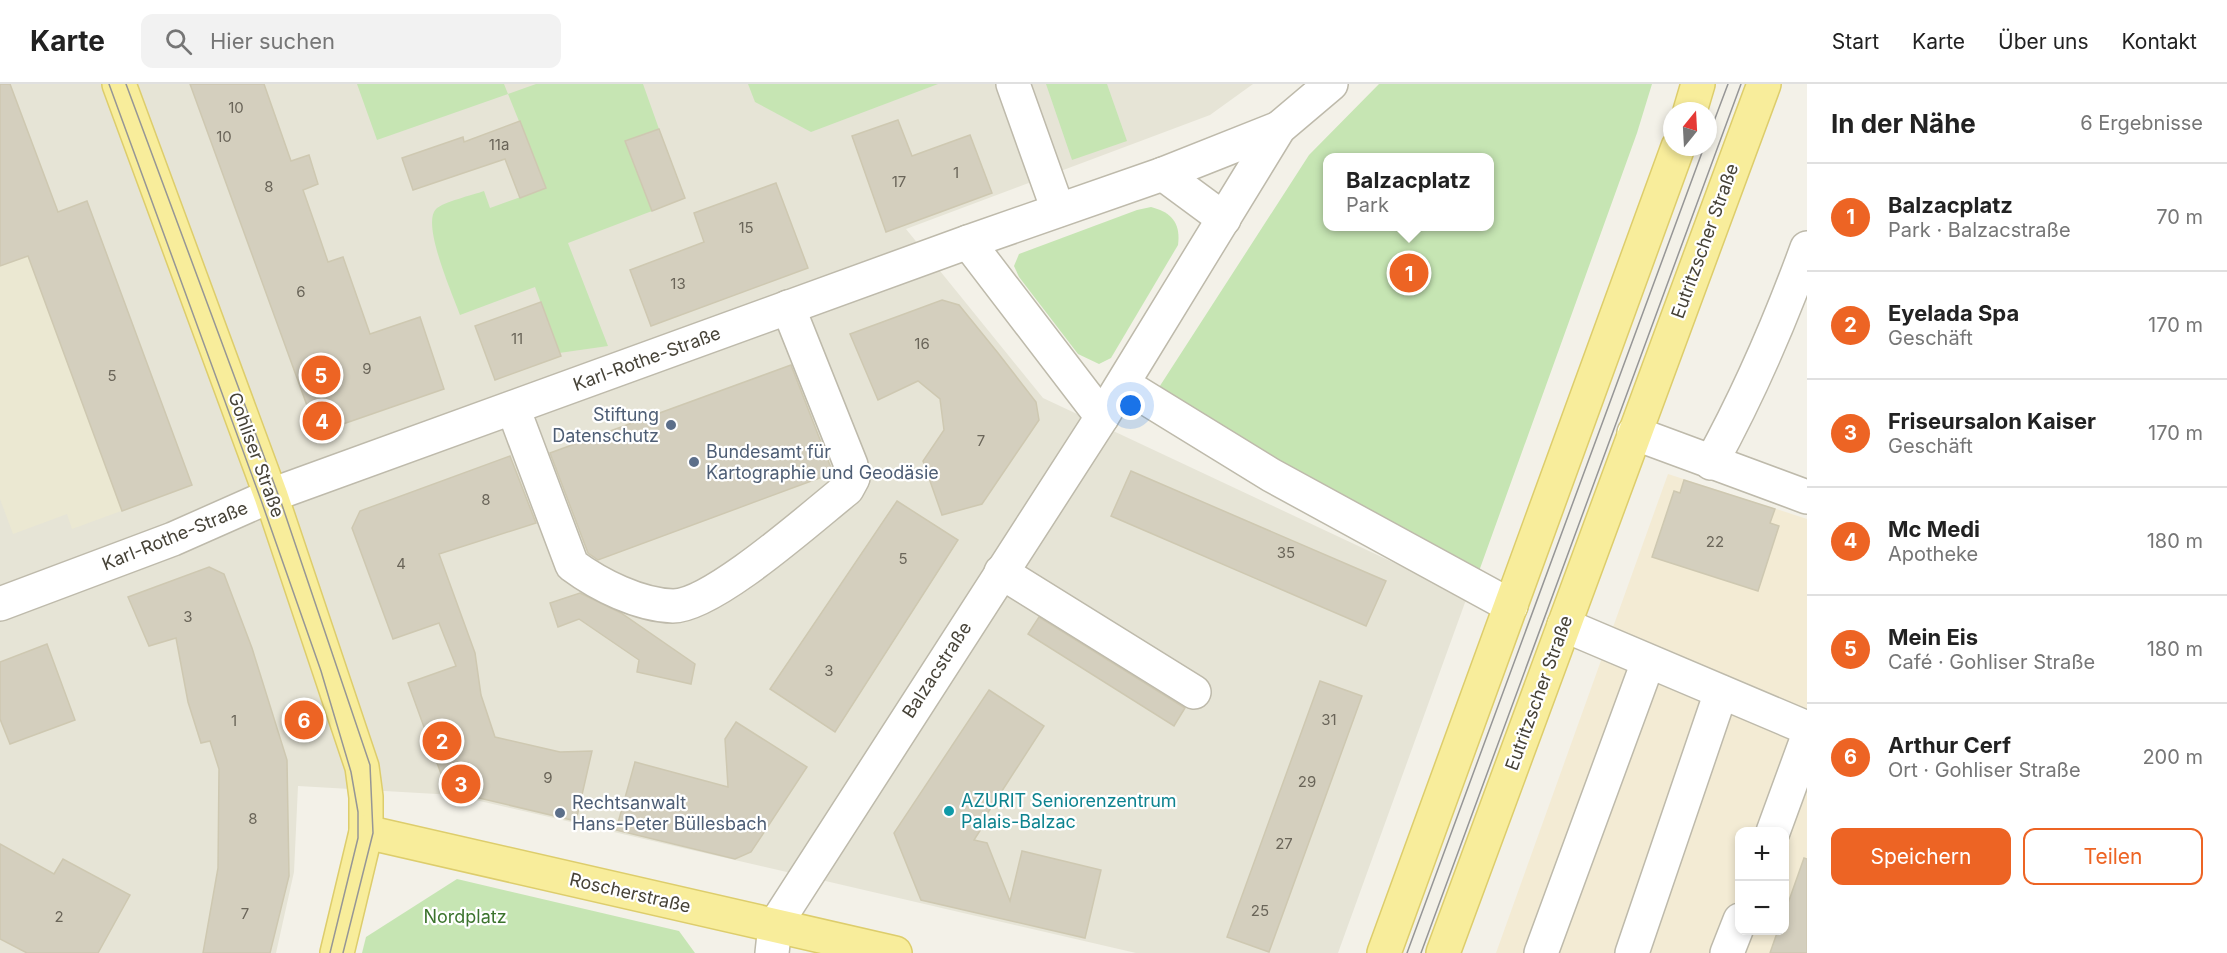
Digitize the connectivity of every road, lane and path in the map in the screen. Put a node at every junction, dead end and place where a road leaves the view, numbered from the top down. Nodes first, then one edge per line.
1 (119, 84) edge
2 (1013, 84) edge
3 (1331, 84) edge
4 (1698, 84) edge
5 (1764, 84) edge
6 (1693, 102) edge
7 (1279, 128) junction
8 (1675, 156) edge
9 (1162, 174) junction
10 (1058, 210) junction
11 (1224, 219) junction
12 (968, 242) junction
13 (1807, 248) edge
14 (788, 307) junction
15 (1123, 384) junction
16 (513, 408) junction
17 (1102, 417) junction
18 (1634, 433) junction
19 (1711, 463) junction
20 (271, 496) junction
21 (1807, 497) edge
22 (1001, 572) junction
23 (0, 604) edge
24 (1511, 606) junction
25 (1564, 625) junction
26 (1648, 662) junction
27 (1194, 692) dead end
28 (1721, 692) junction
29 (1807, 728) edge
30 (1807, 739) edge
31 (1774, 827) edge
32 (366, 832) junction
33 (1735, 933) edge
34 (773, 939) edge
35 (337, 953) edge
36 (895, 953) edge
37 (1384, 953) edge
38 (1443, 953) edge
39 (1541, 953) edge
40 (1632, 953) edge
41 (1727, 953) edge

1 - 20 main road, Gohliser Straße
2 - 10 street
3 - 7 street, Balzacstraße
4 - 6 main road
5 - 18 main road, Eutritzscher Straße
7 - 9 street, Balzacstraße
7 - 11 street, Balzacstraße
8 - 24 main road
9 - 10 street, Karl-Rothe-Straße
9 - 11 street
10 - 12 street, Karl-Rothe-Straße
11 - 15 street, Balzacstraße
12 - 14 street, Karl-Rothe-Straße
12 - 17 street
13 - 19 street
14 - 16 street, Karl-Rothe-Straße
14 - 16 street
15 - 17 street, Balzacstraße
15 - 24 street
16 - 20 street, Karl-Rothe-Straße
17 - 22 street, Balzacstraße
18 - 19 street
18 - 25 main road, Eutritzscher Straße
19 - 21 street
20 - 23 street, Karl-Rothe-Straße
20 - 32 main road, Gohliser Straße
22 - 27 street
22 - 34 street, Balzacstraße
24 - 37 main road
25 - 26 street
25 - 38 main road, Eutritzscher Straße
26 - 28 street
26 - 39 street
28 - 29 street
28 - 40 street
30 - 31 street
32 - 34 main road, Roscherstraße
32 - 35 main road
33 - 41 street
34 - 36 main road, Roscherstraße

